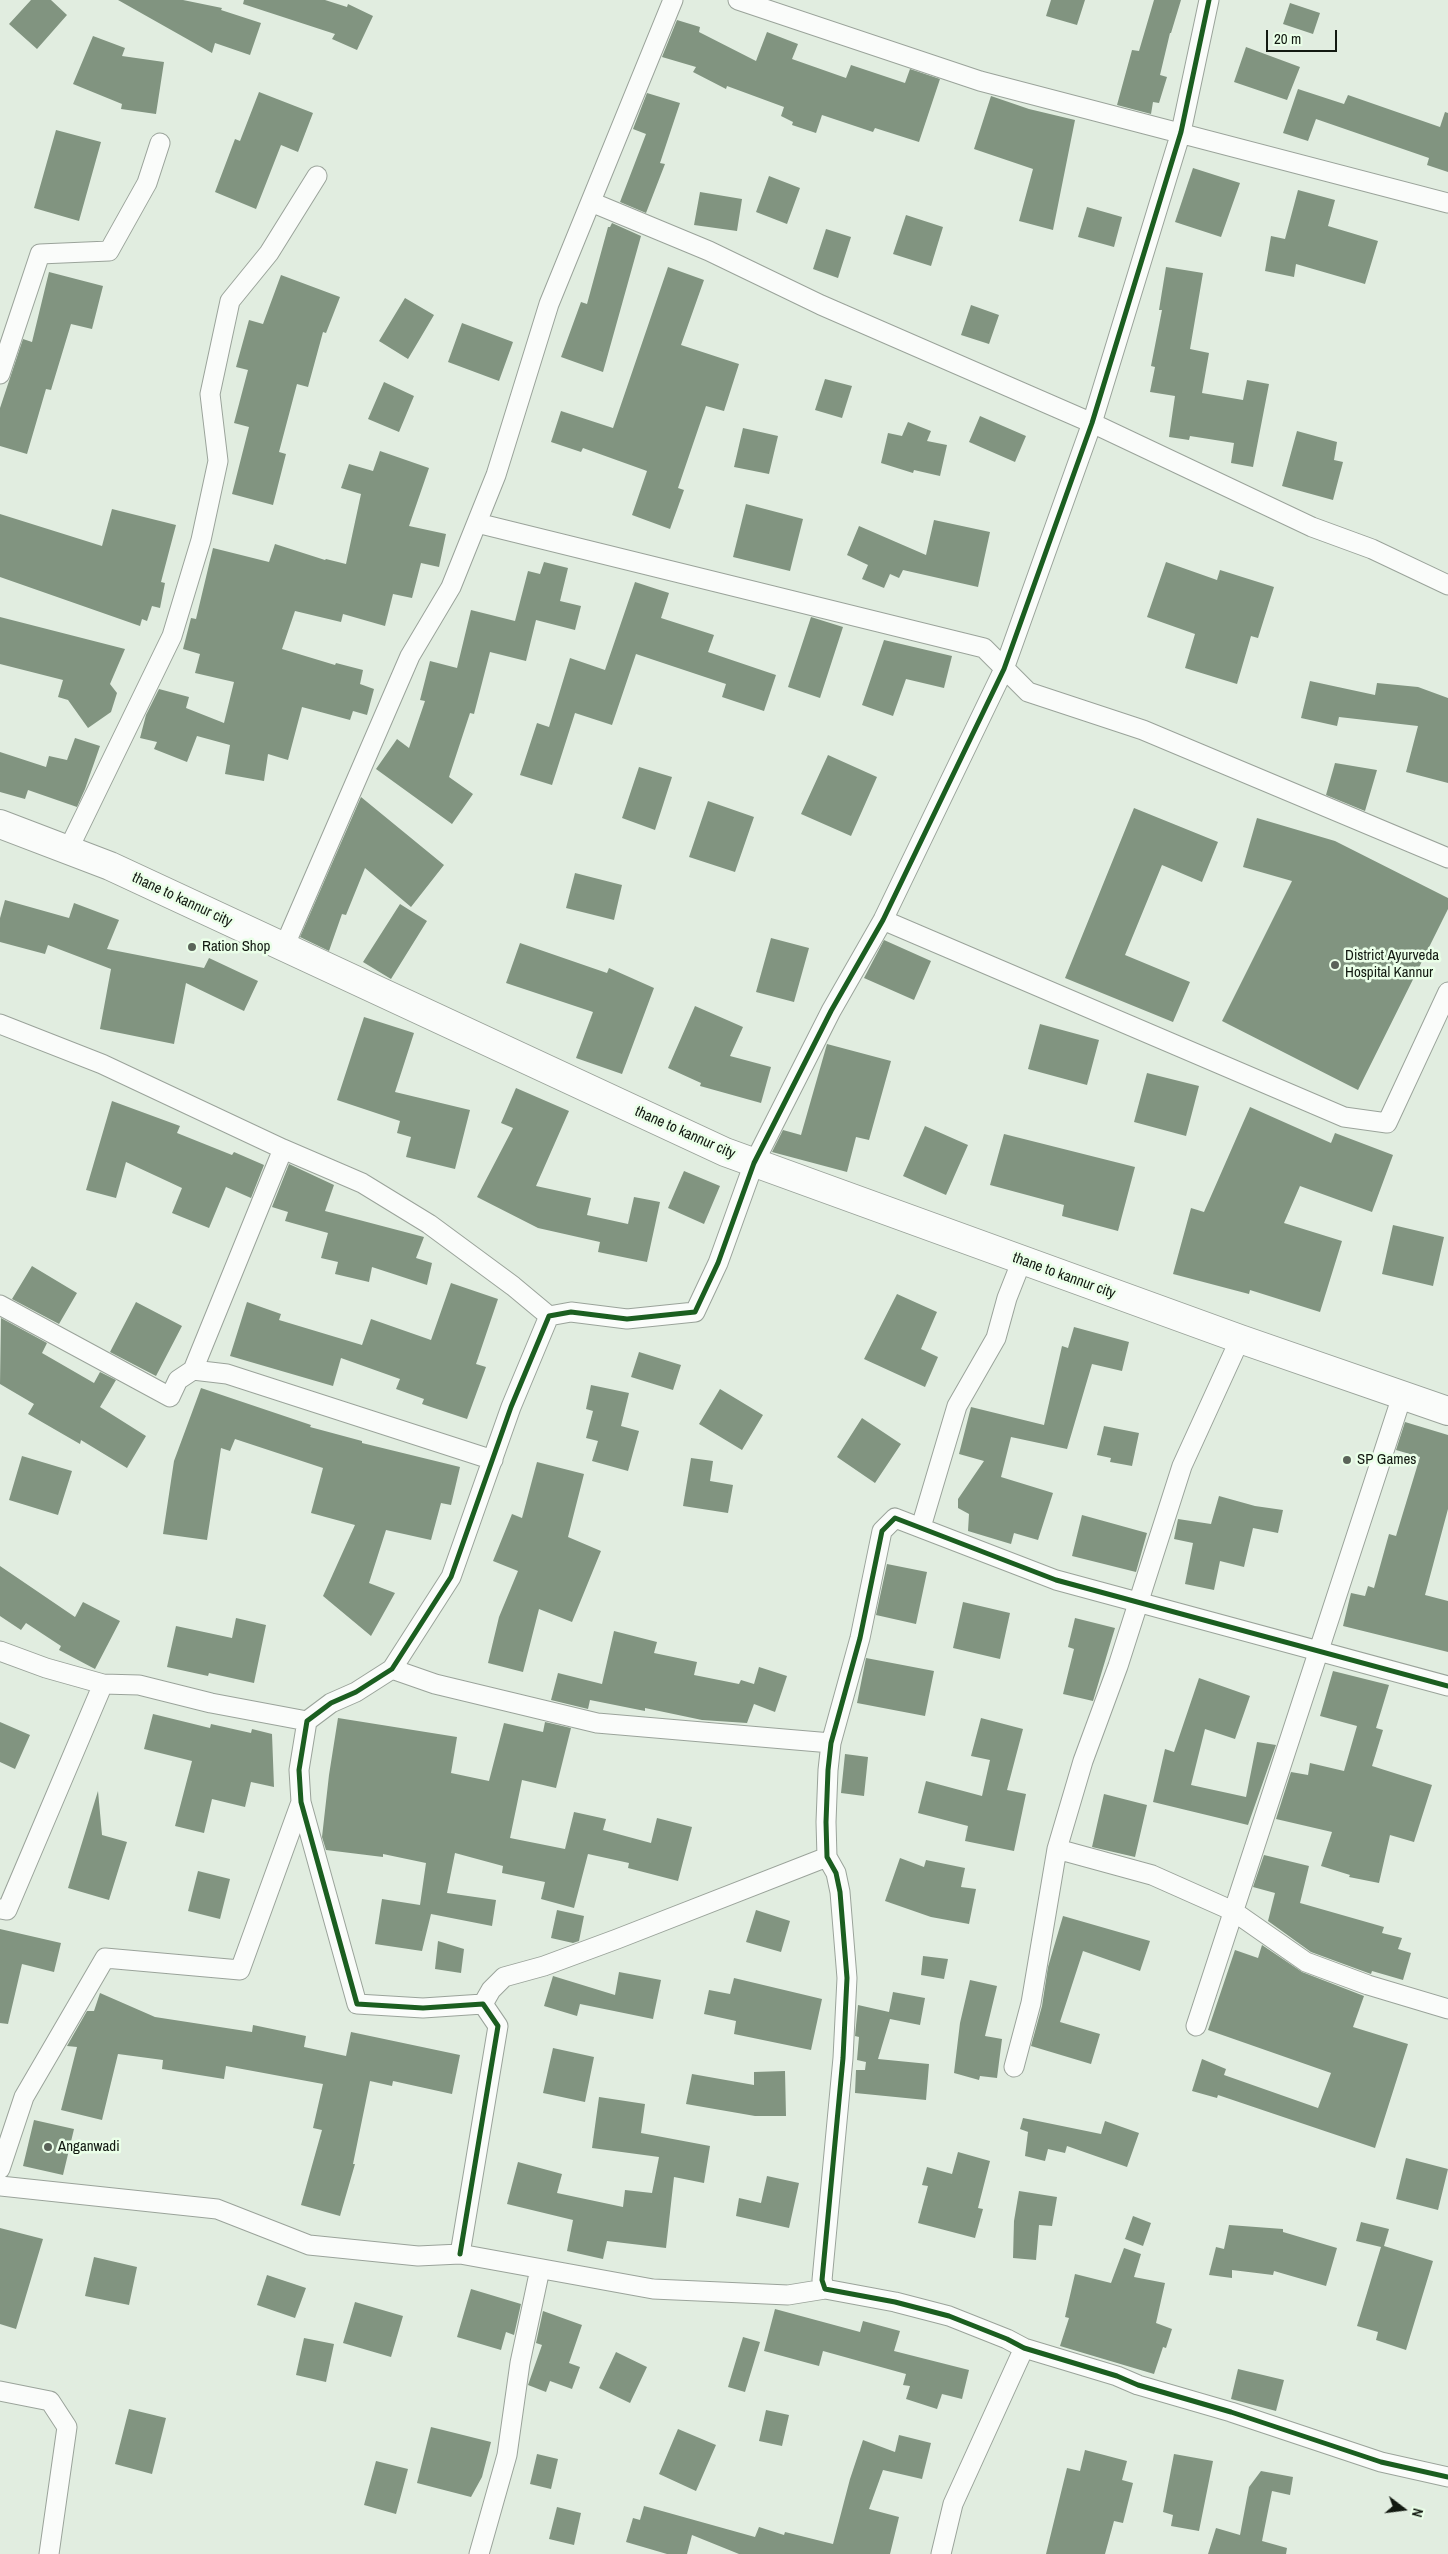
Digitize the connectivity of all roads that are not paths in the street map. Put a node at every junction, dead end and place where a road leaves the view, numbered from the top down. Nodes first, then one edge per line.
1 (673, 0) edge
2 (738, 0) edge
3 (1209, 0) edge
4 (1181, 132) junction
5 (160, 143) dead end
6 (317, 176) dead end
7 (591, 202) junction
8 (1448, 202) edge
9 (0, 374) edge
10 (1092, 422) junction
11 (477, 523) junction
12 (1448, 585) edge
13 (1004, 669) junction
14 (0, 824) edge
15 (68, 850) junction
16 (1448, 858) edge
17 (883, 920) junction
18 (284, 947) junction
19 (1448, 992) edge
20 (0, 1024) edge
21 (283, 1149) junction
22 (754, 1163) junction
23 (1022, 1260) junction
24 (0, 1305) edge
25 (549, 1316) junction
26 (1240, 1339) junction
27 (193, 1370) junction
28 (1402, 1396) junction
29 (1448, 1411) edge
30 (493, 1460) junction
31 (921, 1527) junction
32 (1137, 1603) junction
33 (0, 1650) edge
34 (1318, 1652) junction
35 (392, 1670) junction
36 (103, 1684) junction
37 (1448, 1686) edge
38 (307, 1721) junction
39 (831, 1743) junction
40 (301, 1802) junction
41 (1057, 1849) junction
42 (827, 1857) junction
43 (0, 1909) edge
44 (1233, 1911) junction
45 (483, 2004) junction
46 (1448, 2009) edge
47 (1196, 2026) dead end
48 (1014, 2067) dead end
49 (0, 2169) edge
50 (0, 2186) edge
51 (460, 2254) junction
52 (540, 2269) junction
53 (825, 2289) junction
54 (1024, 2348) junction
55 (0, 2391) edge
56 (1448, 2477) edge
57 (49, 2554) edge
58 (479, 2554) edge
59 (940, 2554) edge

1 - 7 street
2 - 4 street
3 - 4 street
4 - 8 street
4 - 10 street
5 - 9 street
6 - 15 street
7 - 10 street
7 - 11 street
10 - 12 street
10 - 13 street
11 - 13 street
11 - 18 street
13 - 16 street
13 - 17 street
14 - 15 street, thane to kannur city
15 - 18 street, thane to kannur city
17 - 19 street
17 - 22 street
18 - 22 street, thane to kannur city
20 - 21 street
21 - 25 street
21 - 27 street
22 - 23 street, thane to kannur city
22 - 25 street
23 - 26 street, thane to kannur city
23 - 31 street
24 - 27 street
25 - 30 street
26 - 28 street, thane to kannur city
26 - 32 street
27 - 30 street
28 - 29 street, thane to kannur city
28 - 34 street
30 - 35 street
31 - 32 street
31 - 39 street
32 - 34 street
32 - 41 street
33 - 36 street
34 - 37 street
34 - 44 street
35 - 38 street
35 - 39 street
36 - 38 street
36 - 43 street
38 - 40 street
39 - 42 street
40 - 45 street
40 - 49 street
41 - 44 street
41 - 48 street
42 - 45 street
42 - 53 street
44 - 46 street
44 - 47 street
45 - 51 street
50 - 51 street
51 - 52 street
52 - 53 street
52 - 58 street
53 - 54 street
54 - 56 street
54 - 59 street
55 - 57 street

